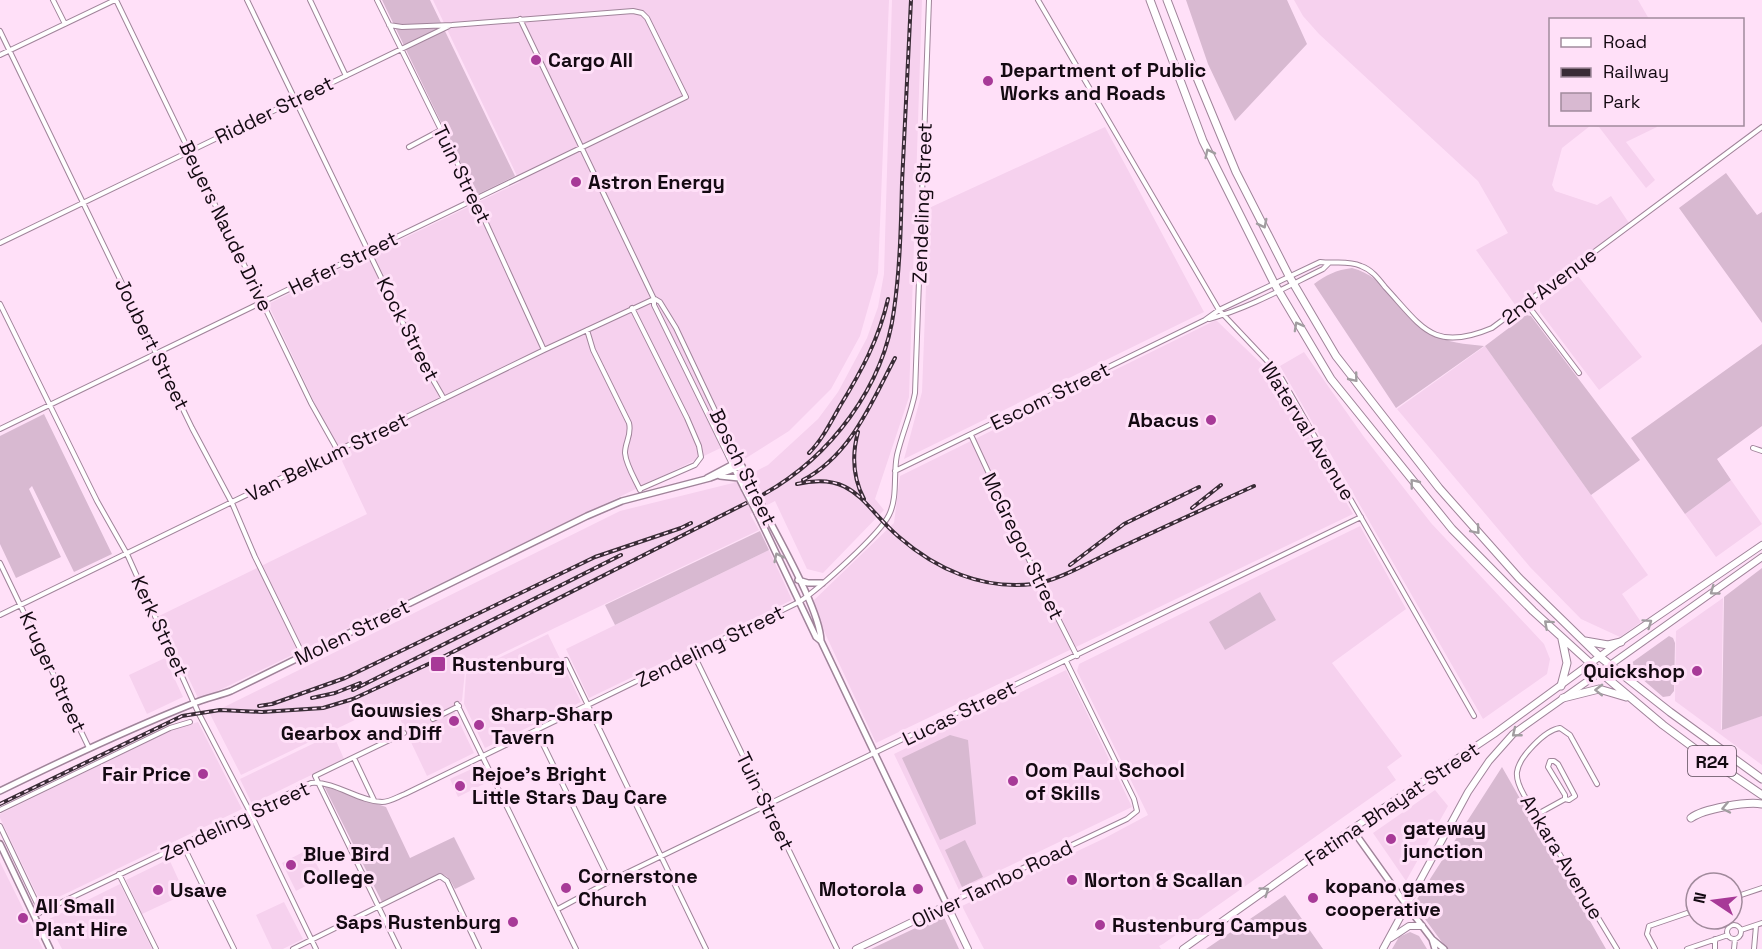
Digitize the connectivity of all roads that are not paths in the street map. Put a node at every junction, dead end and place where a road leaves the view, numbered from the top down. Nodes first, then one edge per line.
1 (53, 0) edge
2 (115, 0) edge
3 (247, 0) edge
4 (310, 0) edge
5 (377, 0) edge
6 (929, 0) edge
7 (1038, 0) edge
8 (1150, 0) edge
9 (1167, 0) edge
10 (520, 20) junction
11 (65, 24) junction
12 (389, 25) junction
13 (452, 25) junction
14 (0, 31) edge
15 (401, 49) junction
16 (10, 50) junction
17 (0, 55) edge
18 (346, 76) junction
19 (686, 97) joint
20 (295, 99) junction
21 (1762, 128) edge
22 (441, 130) junction
23 (409, 147) dead end
24 (580, 147) junction
25 (189, 151) junction
26 (475, 199) junction
27 (83, 202) junction
28 (0, 243) edge
29 (369, 251) junction
30 (1329, 263) junction
31 (1289, 276) junction
32 (1274, 283) junction
33 (1294, 283) junction
34 (1278, 291) junction
35 (654, 299) junction
36 (263, 302) junction
37 (1526, 303) junction
38 (0, 304) edge
39 (632, 308) junction
40 (1218, 310) junction
41 (1222, 315) junction
42 (1205, 320) junction
43 (587, 330) junction
44 (544, 350) junction
45 (157, 354) junction
46 (1580, 373) dead end
47 (444, 399) junction
48 (51, 405) junction
49 (0, 429) edge
50 (971, 435) junction
51 (1753, 448) dead end
52 (338, 451) junction
53 (1762, 451) edge
54 (741, 464) junction
55 (734, 467) junction
56 (895, 472) junction
57 (718, 475) junction
58 (739, 478) junction
59 (706, 479) junction
60 (640, 489) junction
61 (644, 495) junction
62 (232, 503) junction
63 (1361, 517) junction
64 (1762, 545) edge
65 (127, 554) junction
66 (1762, 557) edge
67 (0, 563) edge
68 (798, 580) junction
69 (822, 583) junction
70 (806, 597) junction
71 (799, 602) junction
72 (22, 605) junction
73 (0, 615) edge
74 (1562, 637) junction
75 (1582, 640) junction
76 (821, 641) junction
77 (1621, 642) junction
78 (693, 653) junction
79 (303, 656) junction
80 (1077, 656) junction
81 (1600, 657) junction
82 (566, 660) dead end
83 (1066, 661) junction
84 (1591, 664) junction
85 (1611, 665) junction
86 (1600, 672) junction
87 (1561, 686) junction
88 (1563, 698) junction
89 (1634, 700) junction
90 (195, 702) junction
91 (588, 706) junction
92 (1474, 716) dead end
93 (433, 719) dead end
94 (190, 722) dead end
95 (536, 730) junction
96 (404, 733) dead end
97 (89, 748) junction
98 (874, 753) junction
99 (484, 756) junction
100 (354, 758) junction
101 (1762, 779) edge
102 (318, 783) junction
103 (1597, 784) dead end
104 (0, 791) edge
105 (1762, 795) edge
106 (1565, 799) junction
107 (374, 800) junction
108 (1762, 804) edge
109 (767, 806) junction
110 (0, 810) edge
111 (250, 812) junction
112 (1536, 815) junction
113 (1691, 818) dead end
114 (0, 826) edge
115 (1352, 829) junction
116 (0, 844) edge
117 (183, 845) junction
118 (662, 857) junction
119 (119, 874) junction
120 (610, 881) junction
121 (1762, 888) edge
122 (1744, 894) edge
123 (947, 905) junction
124 (1407, 906) junction
125 (378, 907) junction
126 (558, 909) junction
127 (42, 912) junction
128 (1684, 914) edge
129 (35, 915) junction
130 (1762, 923) edge
131 (1422, 926) junction
132 (1756, 926) junction
133 (1744, 929) edge
134 (1728, 931) edge
135 (1741, 931) edge
136 (1728, 935) junction
137 (1432, 939) junction
138 (1715, 939) junction
139 (1735, 939) junction
140 (312, 940) junction
141 (1388, 940) junction
142 (50, 949) edge
143 (156, 949) edge
144 (234, 949) edge
145 (294, 949) edge
146 (316, 949) edge
147 (399, 949) edge
148 (479, 949) edge
149 (576, 949) edge
150 (706, 949) edge
151 (837, 949) edge
152 (856, 949) edge
153 (968, 949) edge
154 (1183, 949) edge
155 (1383, 949) edge
156 (1435, 949) edge
157 (1444, 949) edge
158 (1617, 949) edge
159 (1655, 949) edge
160 (1687, 949) edge
161 (1715, 949) edge
162 (1734, 949) edge
163 (1754, 949) edge

1 - 11 street
2 - 11 street
2 - 25 street, Beyers Naude Drive
3 - 20 street, Kock Street
4 - 18 street
5 - 12 street, Tuin Street
6 - 56 street, Zendeling Street
7 - 40 street, Waterval Avenue
32 -> 8 main road
9 -> 31 main road
10 - 13 street, Ridder Street
10 - 19 street, Ridder Street
10 - 24 street, Bosch Street
11 - 16 street
12 - 13 street, Ridder Street
12 - 15 street, Tuin Street
13 - 15 street, Ridder Street
14 - 16 street, Joubert Street
15 - 18 street, Ridder Street
15 - 22 street, Tuin Street
16 - 17 street
16 - 27 street, Joubert Street
18 - 20 street, Ridder Street
19 - 24 street, Hefer Street
20 - 25 street, Ridder Street
20 - 29 street, Kock Street
21 - 37 street, 2nd Avenue
22 - 23 street
22 - 26 street, Tuin Street
24 - 26 street, Hefer Street
24 - 35 street, Bosch Street
25 - 27 street, Ridder Street
25 - 36 street, Beyers Naude Drive
26 - 29 street, Hefer Street
26 - 44 street, Tuin Street
27 - 28 street, Ridder Street
27 - 45 street, Joubert Street
29 - 36 street, Hefer Street
29 - 47 street, Kock Street
30 - 31 street, 2nd Avenue
30 - 33 street
30 - 37 street, 2nd Avenue
31 - 32 street, Escom Street
31 - 33 main road
32 - 34 main road
32 - 40 street, Escom Street
33 - 34 street, Escom Street
33 -> 75 main road
34 - 41 street, Escom Street
74 -> 34 main road
35 - 39 street, Van Belkum Street
35 - 54 street, Bosch Street
35 - 55 street, Bosch Street
36 - 45 street, Hefer Street
36 - 52 street, Beyers Naude Drive
37 - 46 street
38 - 48 street, Kerk Street
39 - 43 street, Van Belkum Street
39 - 60 street
40 - 41 street, Waterval Avenue
40 - 42 street, Escom Street
41 - 42 street, Escom Street
41 - 63 street, Waterval Avenue
42 - 50 street, Escom Street
43 - 44 street, Van Belkum Street
43 - 60 street
44 - 47 street, Van Belkum Street
45 - 48 street, Hefer Street
45 - 62 street, Joubert Street
47 - 52 street, Van Belkum Street
48 - 49 street, Hefer Street
48 - 65 street, Kerk Street
50 - 56 street, Escom Street
50 - 80 street, McGregor Street
51 - 53 street
52 - 62 street, Van Belkum Street
54 - 55 street
54 - 68 street, Bosch Street, bridge
55 - 57 street
55 - 58 street, Bosch Street
55 - 59 street
56 - 69 street, Zendeling Street
57 - 58 street
57 - 59 street
71 -> 58 street, Bosch Street, bridge
59 - 61 street, Molen Street
60 - 61 street
61 - 79 street, Molen Street
62 - 65 street, Van Belkum Street
62 - 79 street, Joubert Street
63 - 80 street, Lucas Street
63 - 92 street, Waterval Avenue
77 -> 64 main road, Fatima Bhayat Street
65 - 72 street, Van Belkum Street
65 - 90 street, Kerk Street
66 -> 85 main road
67 - 72 street, Kruger Street
68 - 69 street
68 - 70 street, Bosch Street
69 - 70 street, Zendeling Street
70 - 71 street, Zendeling Street
70 - 76 street, Bosch Street
71 - 76 street, Bosch Street
71 - 78 street, Zendeling Street
72 - 73 street, Van Belkum Street
72 - 97 street, Kruger Street
74 - 84 main road
74 - 87 main road
75 - 77 main road
75 - 81 main road
76 - 98 street, Bosch Street
77 - 81 main road, Fatima Bhayat Street
78 - 91 street, Zendeling Street
78 - 109 street, Tuin Street
79 - 90 street, Molen Street
80 - 83 street, Lucas Street
81 - 84 main road, Fatima Bhayat Street
81 - 85 main road, R24
82 - 91 street
83 - 98 street, Lucas Street
83 - 123 street, Oliver Tambo Road
84 - 86 main road, R24
84 - 87 main road, Fatima Bhayat Street
85 - 86 main road
85 - 101 main road, R24
86 - 88 main road
86 - 89 main road, R24
87 - 115 main road, Fatima Bhayat Street
89 -> 88 main road
88 -> 124 main road
89 - 105 main road, R24
90 - 97 street, Molen Street
90 - 111 street, Kerk Street
91 - 95 street, Zendeling Street
91 - 118 street
93 - 99 street
94 - 110 street
95 - 99 street, Zendeling Street
95 - 120 street
96 - 100 street
97 - 104 street, Molen Street
98 - 109 street, Lucas Street
98 - 123 street, Bosch Street
99 - 107 street, Zendeling Street
99 - 126 street
100 - 102 street
100 - 107 street
102 - 107 street, Zendeling Street
102 - 111 street, Zendeling Street
102 - 125 street
103 - 112 street, Ankara Avenue
106 - 106 street
106 - 112 street
108 -> 113 main road
109 - 118 street, Lucas Street
109 - 151 street, Tuin Street
111 - 117 street, Zendeling Street
111 - 140 street, Kerk Street
112 - 158 street, Ankara Avenue
114 - 127 street
115 - 124 street
154 -> 115 main road, Fatima Bhayat Street
116 - 129 street
117 - 119 street, Zendeling Street
117 - 144 street
118 - 120 street, Lucas Street
118 - 150 street
119 - 127 street, Zendeling Street
119 - 143 street
120 - 126 street, Lucas Street
121 - 122 street
123 - 152 main road, Oliver Tambo Road
123 - 153 main road, Bosch Street
124 - 131 street
124 - 141 main road
125 - 140 street
125 - 147 street
125 - 148 street
126 - 149 street
127 - 129 street, Zendeling Street
128 - 159 street
129 - 142 street
130 - 132 street
131 - 137 street
131 - 141 main road
132 - 133 street
132 - 163 street
134 - 136 street
135 - 139 street
136 - 138 street
136 - 139 street
137 - 156 street
137 - 157 street
138 - 160 street
138 - 161 street
139 - 162 street
140 - 145 street
140 - 146 street, Kerk Street
141 - 155 main road

